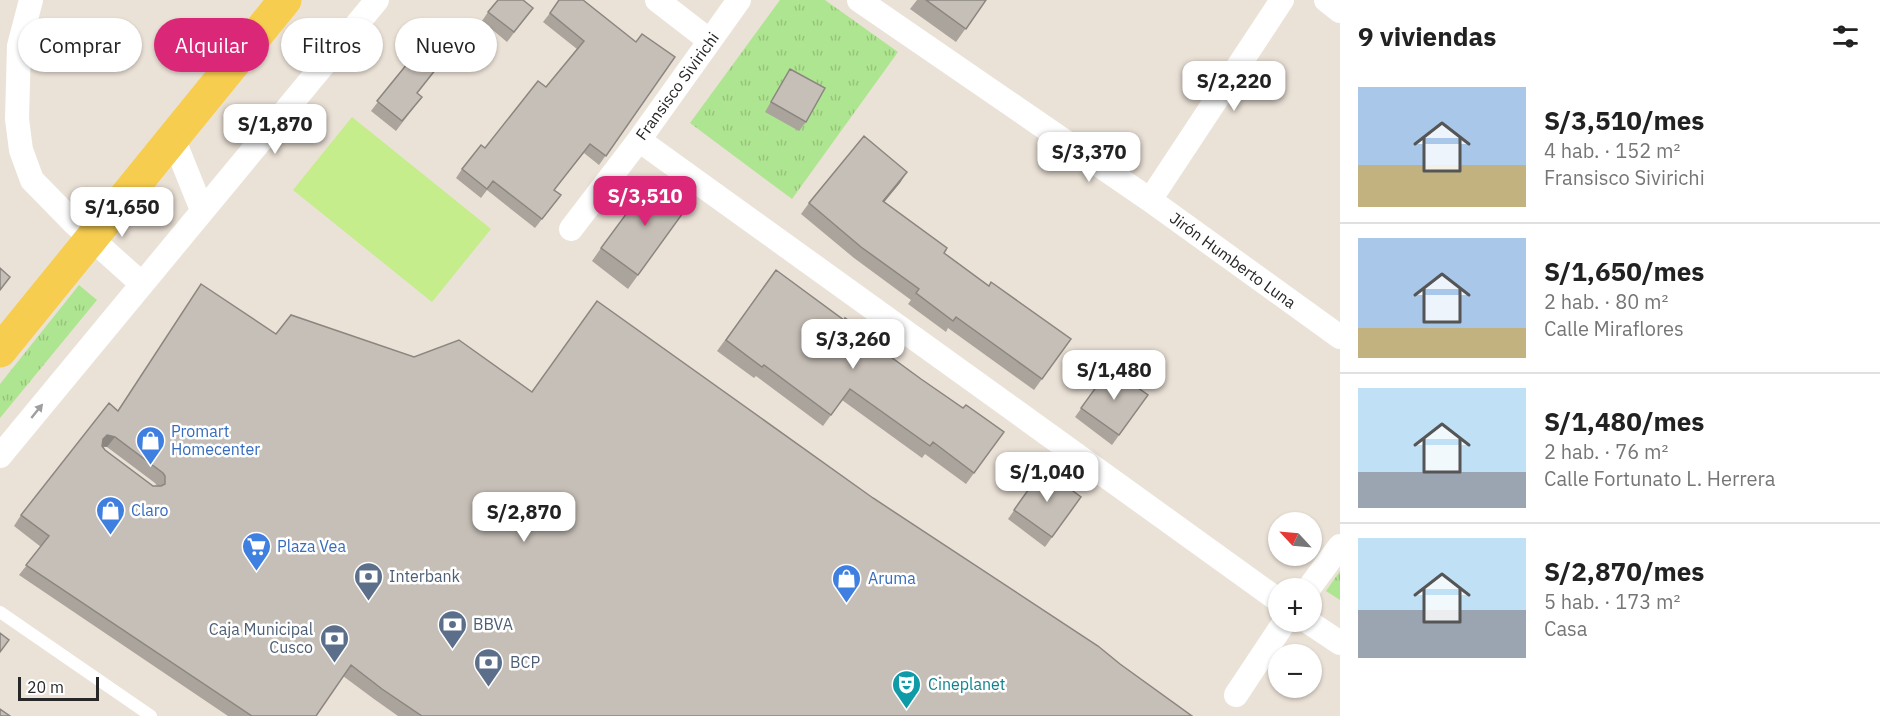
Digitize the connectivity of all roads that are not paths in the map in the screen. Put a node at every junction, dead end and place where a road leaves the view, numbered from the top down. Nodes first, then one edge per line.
1 (30, 0) edge
2 (285, 0) edge
3 (377, 0) edge
4 (657, 0) edge
5 (739, 0) edge
6 (859, 0) edge
7 (1282, 0) edge
8 (1326, 0) edge
9 (1340, 11) edge
10 (710, 41) junction
11 (8, 112) edge
12 (173, 138) junction
13 (639, 140) junction
14 (1150, 200) junction
15 (202, 210) junction
16 (571, 229) dead end
17 (91, 239) junction
18 (142, 284) junction
19 (1340, 337) edge
20 (0, 351) edge
21 (0, 456) edge
22 (1340, 546) edge
23 (1316, 578) edge
24 (1268, 593) edge
25 (0, 612) edge
26 (1322, 631) edge
27 (1278, 632) edge
28 (1340, 644) edge
29 (1236, 695) dead end
30 (151, 716) edge

1 - 11 street
2 - 12 main road
3 - 15 street
4 - 10 street
5 - 10 street, Fransisco Sivirichi
6 - 14 street, Jirón Humberto Luna
7 - 14 street
8 - 9 street
10 - 13 street, Fransisco Sivirichi
11 - 17 street
12 - 15 street
12 - 17 main road
13 - 16 street, Fransisco Sivirichi
13 - 24 street
14 - 19 street, Jirón Humberto Luna
15 - 18 street
17 - 18 street
17 - 20 main road
21 -> 18 street
22 - 23 street
25 - 30 lane
26 - 28 street
27 - 29 street

